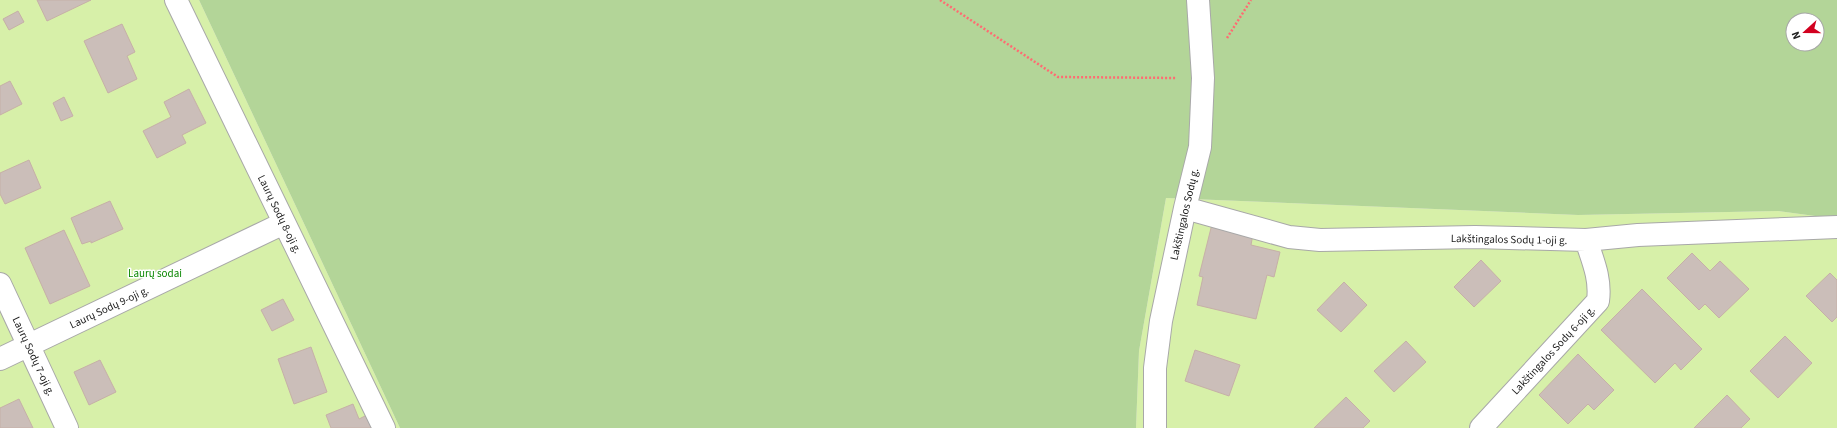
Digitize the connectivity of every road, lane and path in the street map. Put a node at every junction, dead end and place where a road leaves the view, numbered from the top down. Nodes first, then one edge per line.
1 (176, 0) edge
2 (940, 0) edge
3 (1198, 0) edge
4 (1251, 0) edge
5 (1227, 39) dead end
6 (1203, 78) junction
7 (1185, 208) junction
8 (284, 224) junction
9 (1837, 227) edge
10 (1586, 240) junction
11 (0, 284) edge
12 (29, 345) junction
13 (0, 359) edge
14 (67, 428) edge
15 (384, 428) edge
16 (1155, 428) edge
17 (1481, 428) edge

1 - 8 street, Laurų Sodų 8-oji g.
2 - 6 path
3 - 6 street, Lakštingalos Sodų g.
4 - 5 path
6 - 7 street, Lakštingalos Sodų g.
7 - 10 street, Lakštingalos Sodų 1-oji g.
7 - 16 street, Lakštingalos Sodų g.
8 - 12 street, Laurų Sodų 9-oji g.
8 - 15 street, Laurų Sodų 8-oji g.
9 - 10 street, Lakštingalos Sodų 1-oji g.
10 - 17 street, Lakštingalos Sodų 6-oji g.
11 - 12 street, Laurų Sodų 7-oji g.
12 - 13 street, Laurų Sodų 9-oji g.
12 - 14 street, Laurų Sodų 7-oji g.

